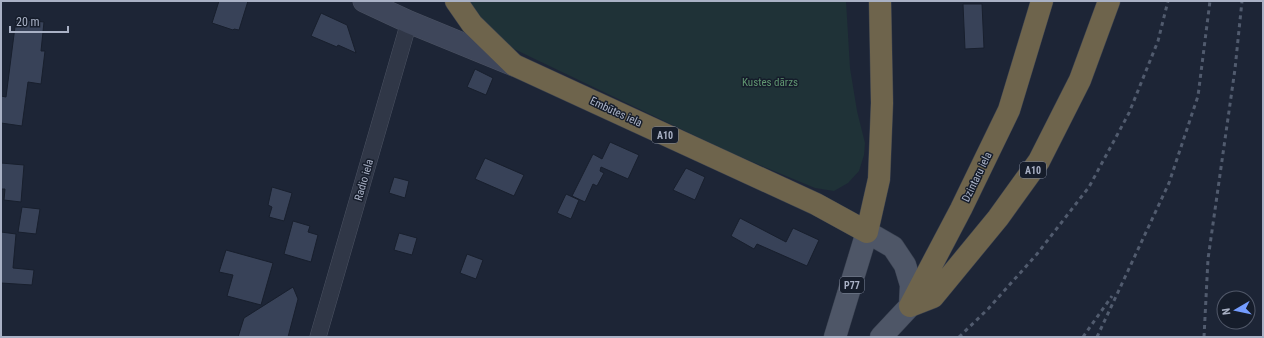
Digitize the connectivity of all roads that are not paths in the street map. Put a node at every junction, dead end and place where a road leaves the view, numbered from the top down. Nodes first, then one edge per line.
1 (364, 1) edge
2 (456, 1) edge
3 (880, 1) edge
4 (1042, 1) edge
5 (1109, 1) edge
6 (409, 22) junction
7 (514, 65) junction
8 (867, 232) junction
9 (910, 306) junction
10 (318, 337) edge
11 (835, 337) edge
12 (881, 337) edge

1 - 6 street, Embūtes iela
2 - 7 highway, A10
3 - 8 highway
4 - 9 highway, Dzintaru iela
5 - 9 highway, A10
6 - 7 street, Embūtes iela
6 - 10 street, Radio iela
7 - 8 highway, Embūtes iela / A10
8 - 9 main road, Embūtes iela
8 - 11 main road, P77
9 - 12 main road, Dzintaru iela

